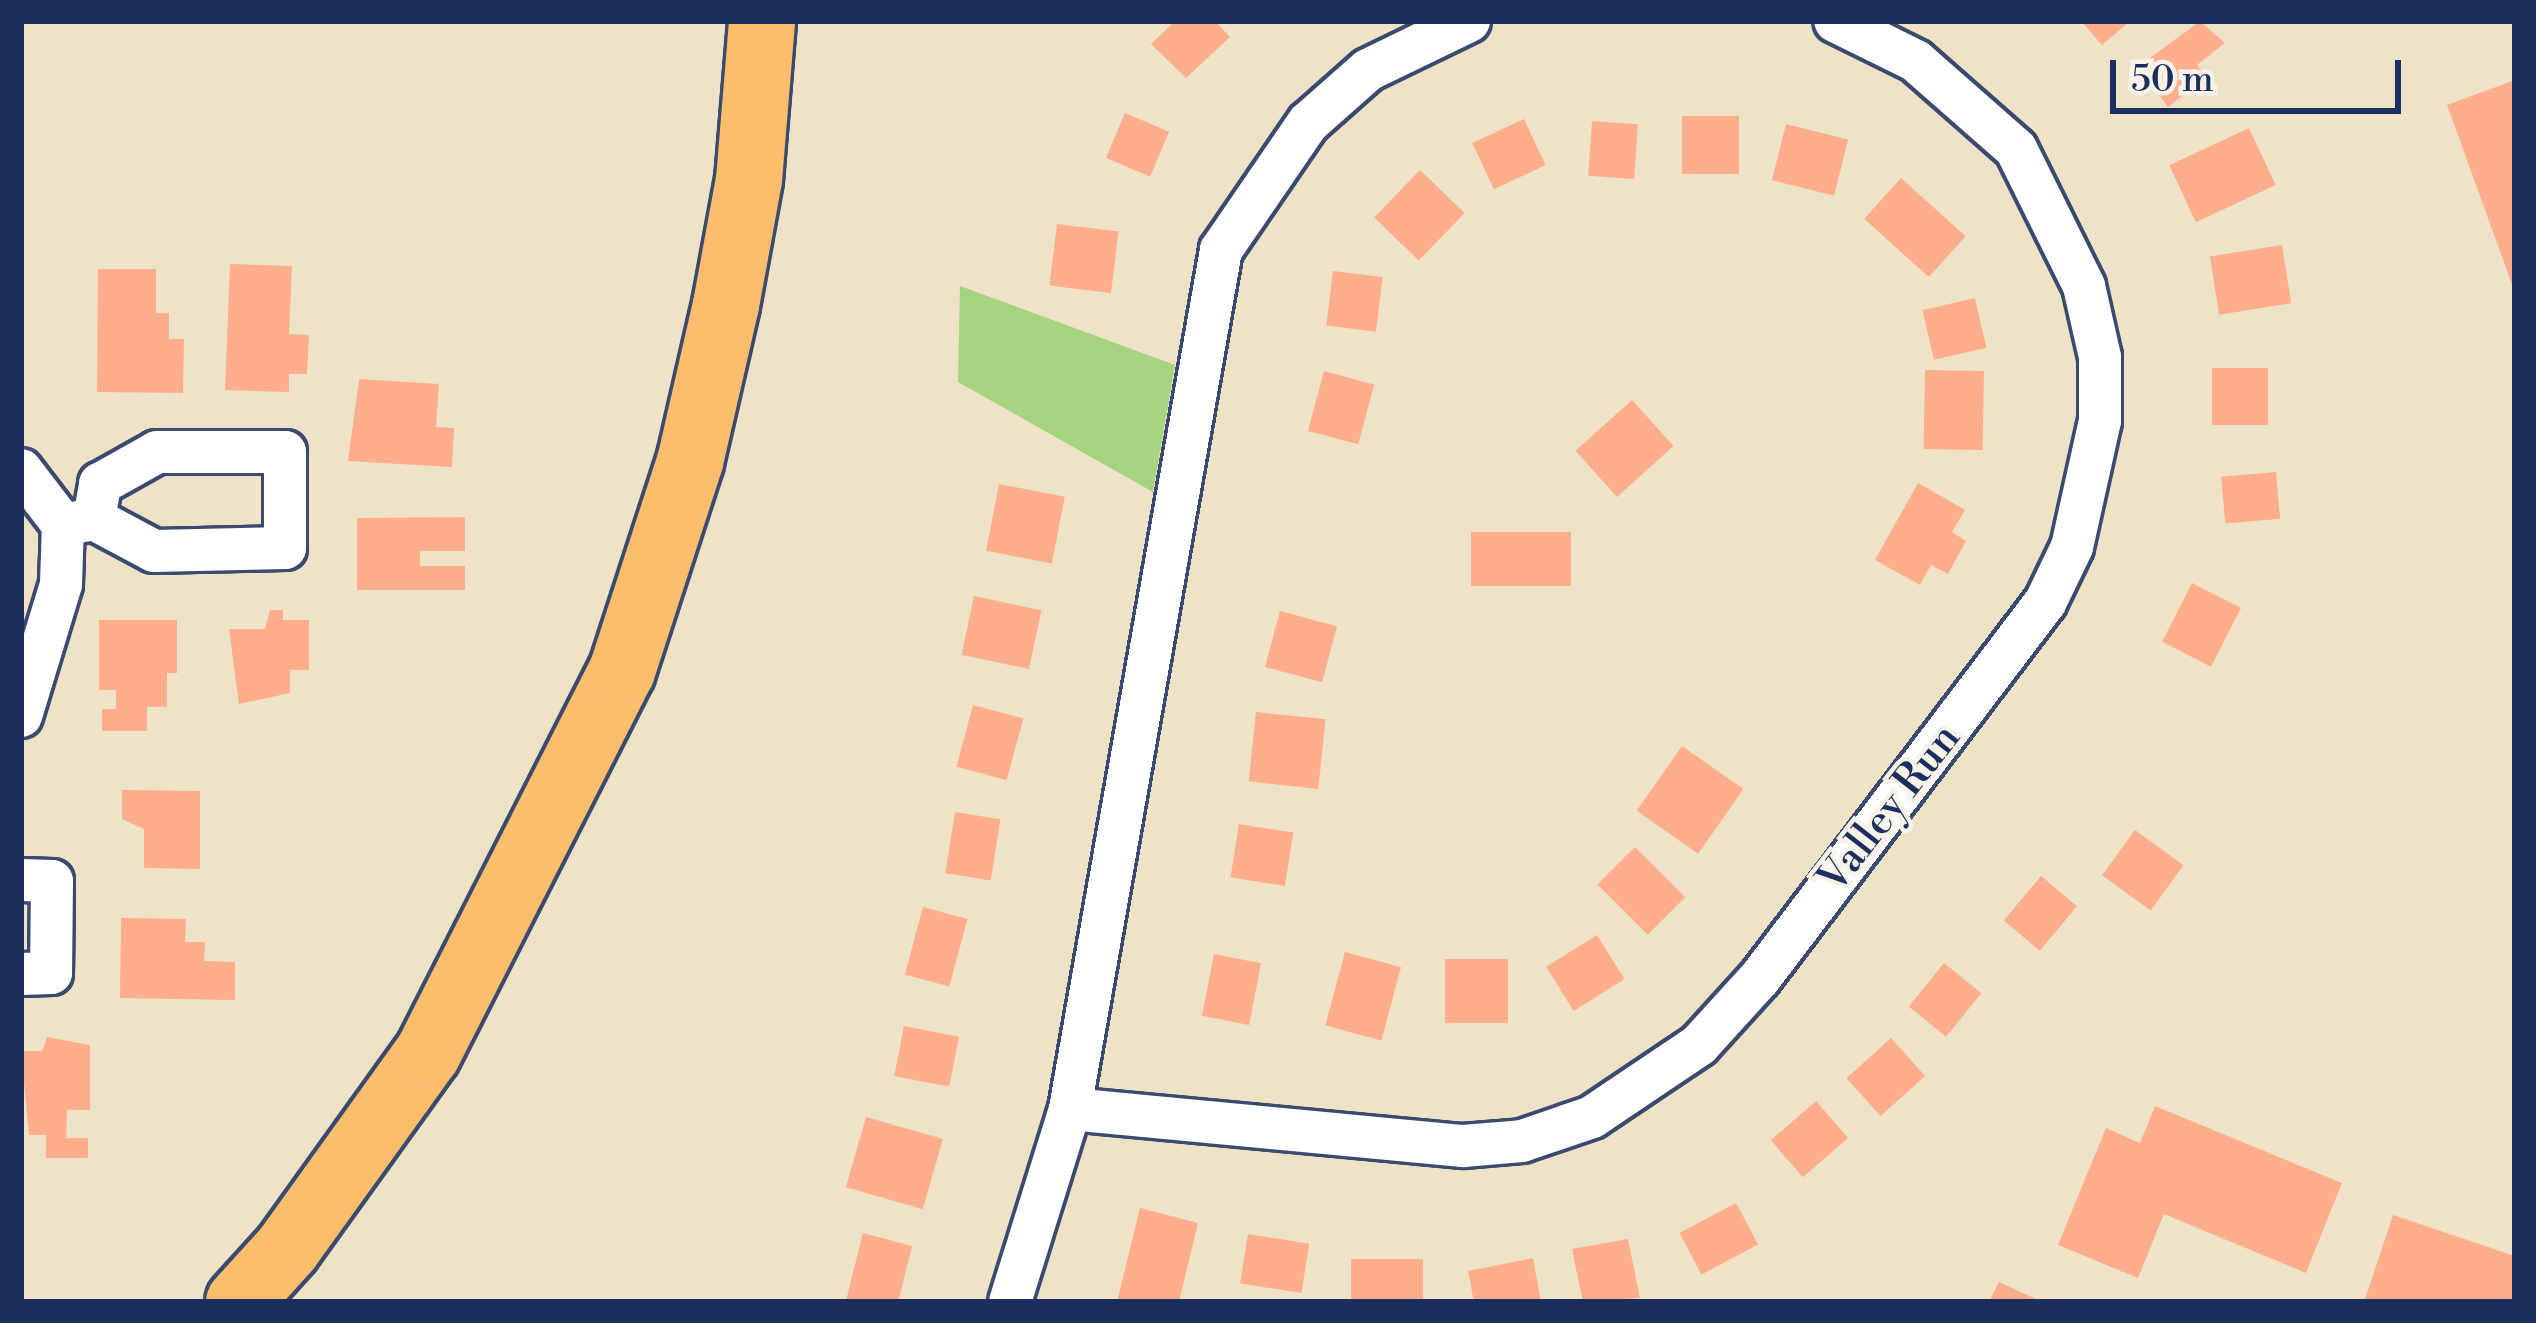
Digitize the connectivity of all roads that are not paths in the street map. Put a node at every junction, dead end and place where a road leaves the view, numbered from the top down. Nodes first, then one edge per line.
1 (762, 21) edge
2 (1469, 21) edge
3 (1835, 21) edge
4 (21, 470) edge
5 (21, 716) edge
6 (21, 880) edge
7 (21, 974) edge
8 (1070, 1109) junction
9 (239, 1302) edge
10 (1010, 1302) edge

1 - 9 main road
2 - 8 street
3 - 8 street, Valley Run
4 - 5 street
6 - 7 street
8 - 10 street

